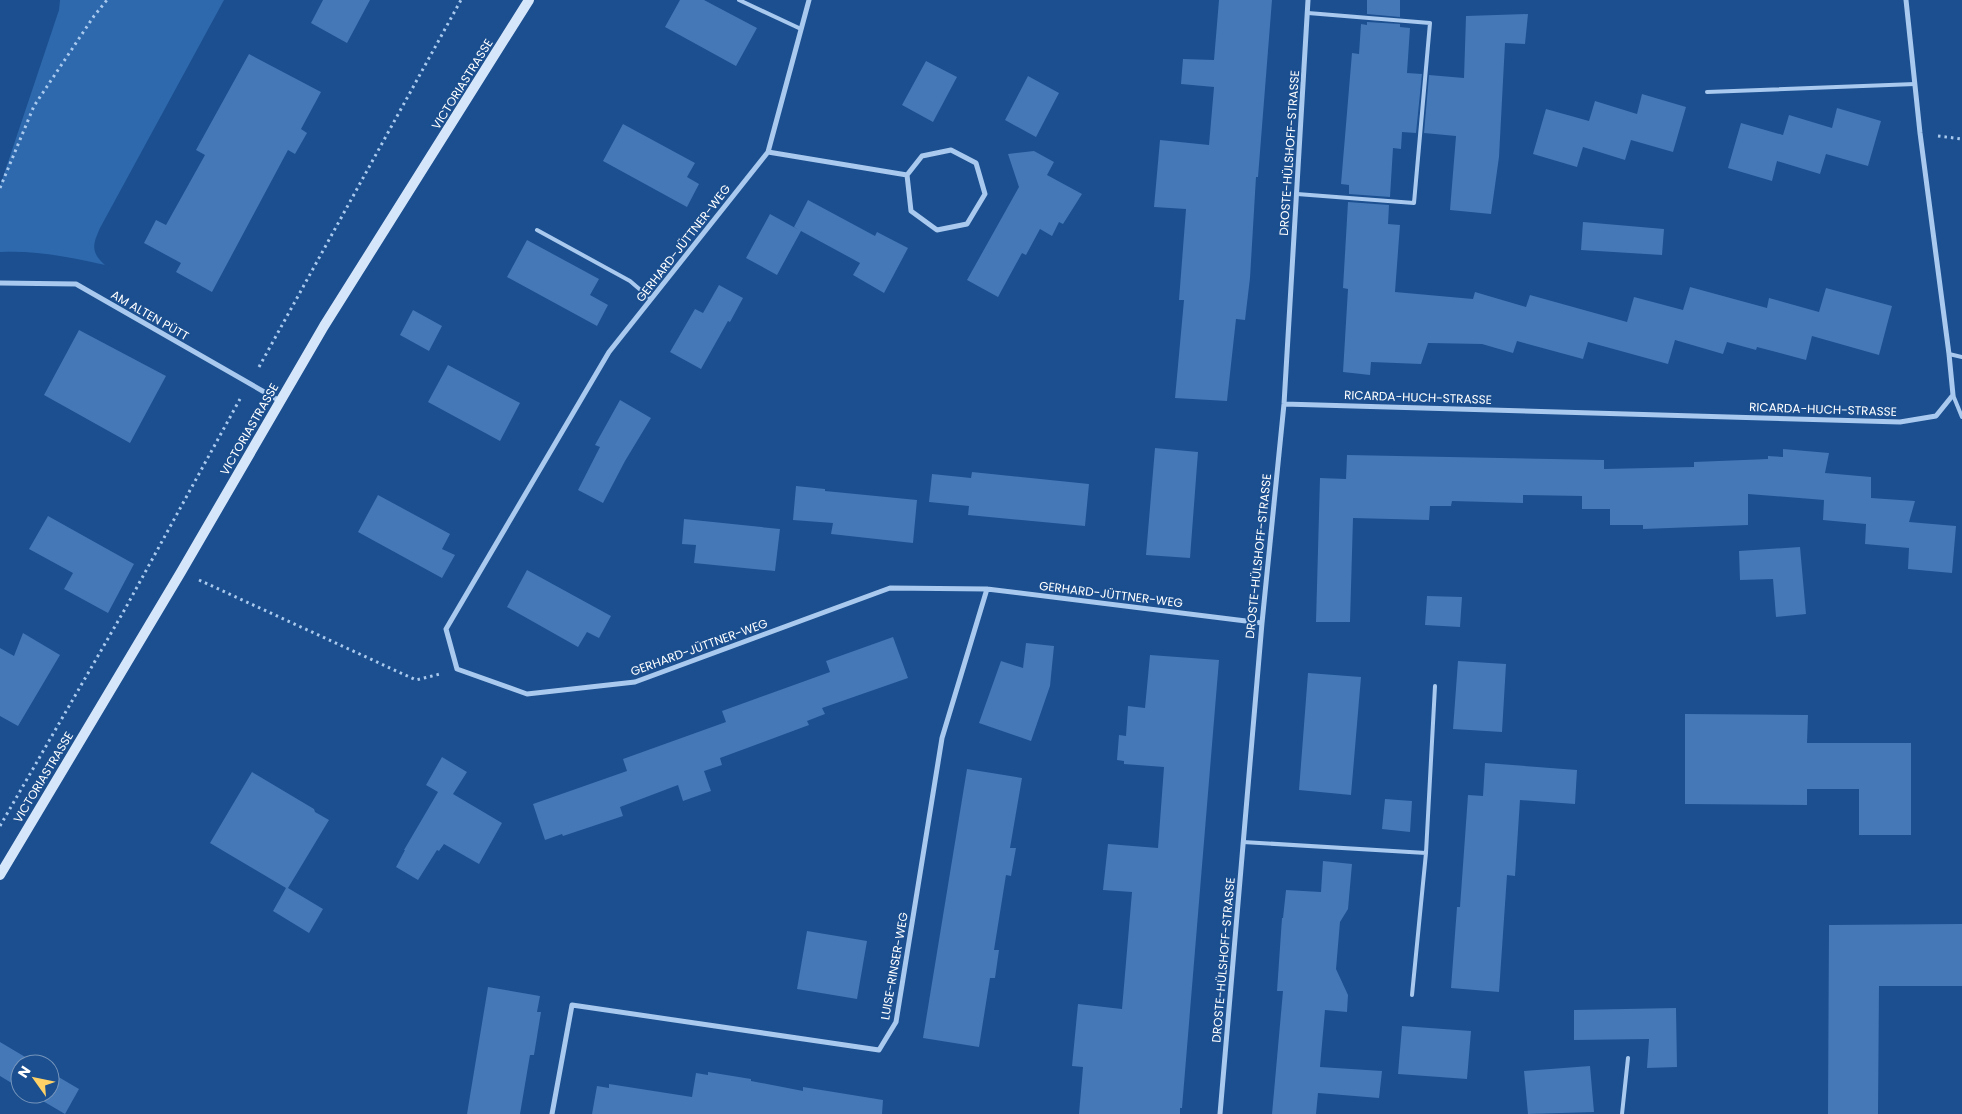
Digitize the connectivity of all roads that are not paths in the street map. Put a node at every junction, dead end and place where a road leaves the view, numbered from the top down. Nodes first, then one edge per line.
1 (529, 0) edge
2 (739, 0) edge
3 (809, 0) edge
4 (1308, 0) edge
5 (1906, 0) edge
6 (1308, 13) junction
7 (801, 29) junction
8 (1915, 84) junction
9 (1707, 92) dead end
10 (768, 152) junction
11 (907, 175) junction
12 (1297, 194) junction
13 (537, 230) dead end
14 (0, 283) edge
15 (651, 299) junction
16 (1949, 354) junction
17 (1962, 357) edge
18 (1953, 394) junction
19 (280, 401) junction
20 (1284, 404) junction
21 (1962, 417) edge
22 (988, 589) junction
23 (1262, 623) junction
24 (1435, 686) dead end
25 (1243, 842) junction
26 (1426, 853) junction
27 (0, 875) edge
28 (1412, 995) dead end
29 (1628, 1058) dead end
30 (552, 1114) edge
31 (1220, 1114) edge
32 (1622, 1114) edge

1 - 19 main road, VICTORIASTRASSE
2 - 7 lane
3 - 7 street, GERHARD-JÜTTNER-WEG
4 - 6 street, DROSTE-HÜLSHOFF-STRASSE
5 - 8 street
6 - 12 street, DROSTE-HÜLSHOFF-STRASSE
6 - 12 lane
7 - 10 street, GERHARD-JÜTTNER-WEG
8 - 9 lane
8 - 16 street
10 - 11 street
10 - 15 street, GERHARD-JÜTTNER-WEG
11 - 11 street
12 - 20 street, DROSTE-HÜLSHOFF-STRASSE
13 - 15 lane
14 - 19 street, AM ALTEN PÜTT
15 - 22 street, GERHARD-JÜTTNER-WEG
16 - 17 lane
16 - 18 street
18 - 20 street, RICARDA-HUCH-STRASSE
18 - 21 lane
19 - 27 main road, VICTORIASTRASSE
20 - 23 street, DROSTE-HÜLSHOFF-STRASSE
22 - 23 street, GERHARD-JÜTTNER-WEG
22 - 30 street, LUISE-RINSER-WEG
23 - 25 street, DROSTE-HÜLSHOFF-STRASSE
24 - 26 lane
25 - 26 lane
25 - 31 street, DROSTE-HÜLSHOFF-STRASSE
26 - 28 lane
29 - 32 lane

